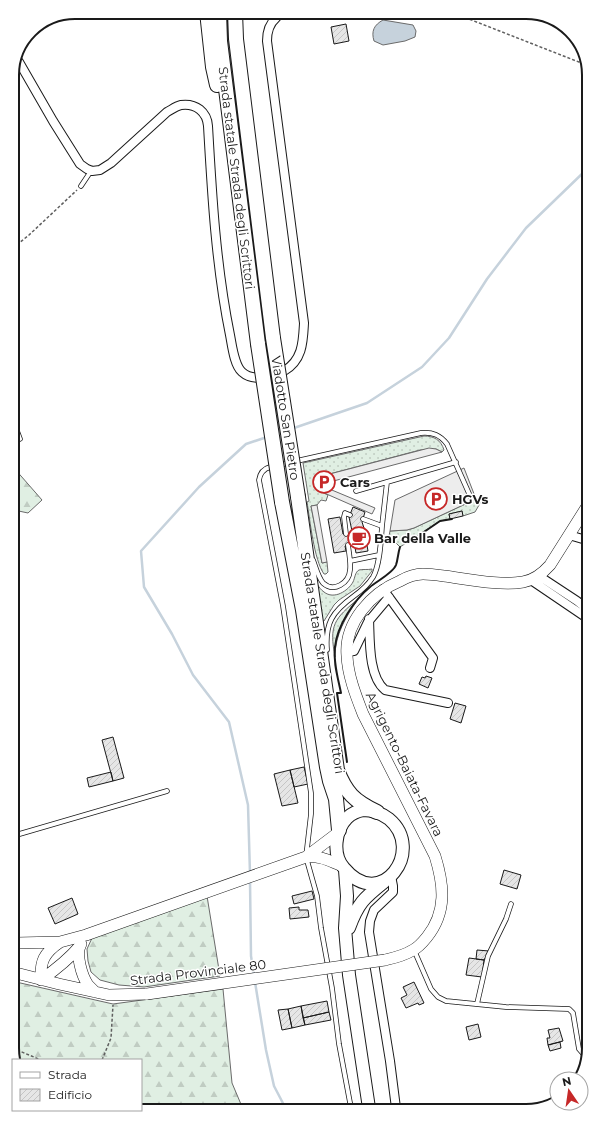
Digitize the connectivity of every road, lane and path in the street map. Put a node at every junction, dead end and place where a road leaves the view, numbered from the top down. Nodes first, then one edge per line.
1 (208, 19) edge
2 (219, 19) edge
3 (235, 19) edge
4 (239, 19) edge
5 (274, 19) edge
6 (469, 19) edge
7 (239, 62) junction
8 (581, 63) edge
9 (20, 64) edge
10 (236, 170) junction
11 (92, 171) junction
12 (81, 186) joint
13 (19, 244) edge
14 (273, 338) joint
15 (258, 344) joint
16 (456, 462) junction
17 (387, 482) junction
18 (356, 491) dead end
19 (298, 497) junction
20 (471, 498) dead end
21 (282, 502) joint
22 (582, 514) edge
23 (350, 515) dead end
24 (363, 519) dead end
25 (382, 526) junction
26 (346, 534) dead end
27 (569, 535) junction
28 (582, 539) edge
29 (348, 545) dead end
30 (379, 555) junction
31 (350, 561) junction
32 (535, 578) junction
33 (386, 593) junction
34 (582, 605) edge
35 (582, 614) edge
36 (369, 620) junction
37 (347, 652) junction
38 (328, 657) dead end
39 (430, 668) dead end
40 (332, 694) dead end
41 (448, 703) dead end
42 (334, 709) dead end
43 (340, 753) dead end
44 (337, 770) junction
45 (167, 791) dead end
46 (377, 812) junction
47 (339, 831) junction
48 (19, 834) edge
49 (306, 857) junction
50 (343, 868) junction
51 (389, 878) junction
52 (511, 904) dead end
53 (86, 935) junction
54 (346, 941) junction
55 (60, 942) junction
56 (19, 943) edge
57 (79, 947) junction
58 (414, 950) junction
59 (385, 960) joint
60 (19, 974) edge
61 (41, 980) junction
62 (95, 992) junction
63 (114, 996) junction
64 (477, 1004) junction
65 (19, 1051) edge
66 (582, 1052) edge
67 (39, 1059) edge
68 (102, 1059) edge
69 (350, 1104) edge
70 (368, 1104) edge
71 (395, 1104) edge

1 - 10 highway
2 - 10 highway, Strada statale Strada degli Scrittori
3 - 7 highway, Strada statale Strada degli Scrittori
4 - 7 highway
5 - 11 street
6 - 8 path
7 - 14 highway, Strada statale Strada degli Scrittori
9 - 11 street
10 - 15 highway, Strada statale Strada degli Scrittori
11 - 12 lane
12 - 13 path
14 - 19 highway, Viadotto San Pietro, bridge
15 - 21 highway, Viadotto San Pietro, bridge
16 - 17 lane
16 - 20 lane
16 - 49 lane
17 - 18 lane
17 - 25 lane
19 - 31 lane
19 - 44 highway, Strada statale Strada degli Scrittori
21 - 47 highway, Strada statale Strada degli Scrittori
22 - 27 street
23 - 26 lane
24 - 25 lane
25 - 30 lane
27 - 28 street
27 - 32 street
29 - 31 lane
30 - 31 lane
30 - 38 lane
32 - 33 street, Agrigento-Baiata-Favara
32 - 34 street
32 - 35 street
33 - 36 street
33 - 37 street, Agrigento-Baiata-Favara
33 - 39 street
36 - 37 street
36 - 41 street
37 - 58 street, Agrigento-Baiata-Favara
40 - 42 lane
43 - 44 lane
44 - 46 highway, Strada statale Strada degli Scrittori
45 - 48 lane
46 - 47 main road
46 - 51 main road
47 - 49 street
47 - 50 main road
49 - 50 street
49 - 53 street
49 - 69 lane
50 - 51 main road
50 - 54 main road
51 - 54 main road
51 - 71 street
52 - 64 lane
53 - 55 street
53 - 57 street
54 - 70 main road
55 - 56 street
55 - 61 street
57 - 61 street
57 - 62 street
58 - 59 street, Agrigento-Baiata-Favara
58 - 64 lane
59 - 63 street, Strada Provinciale 80, bridge
60 - 61 street, Strada Provinciale 80
61 - 62 street, Strada Provinciale 80
62 - 63 street, Strada Provinciale 80
63 - 68 path
64 - 66 lane
65 - 67 path

